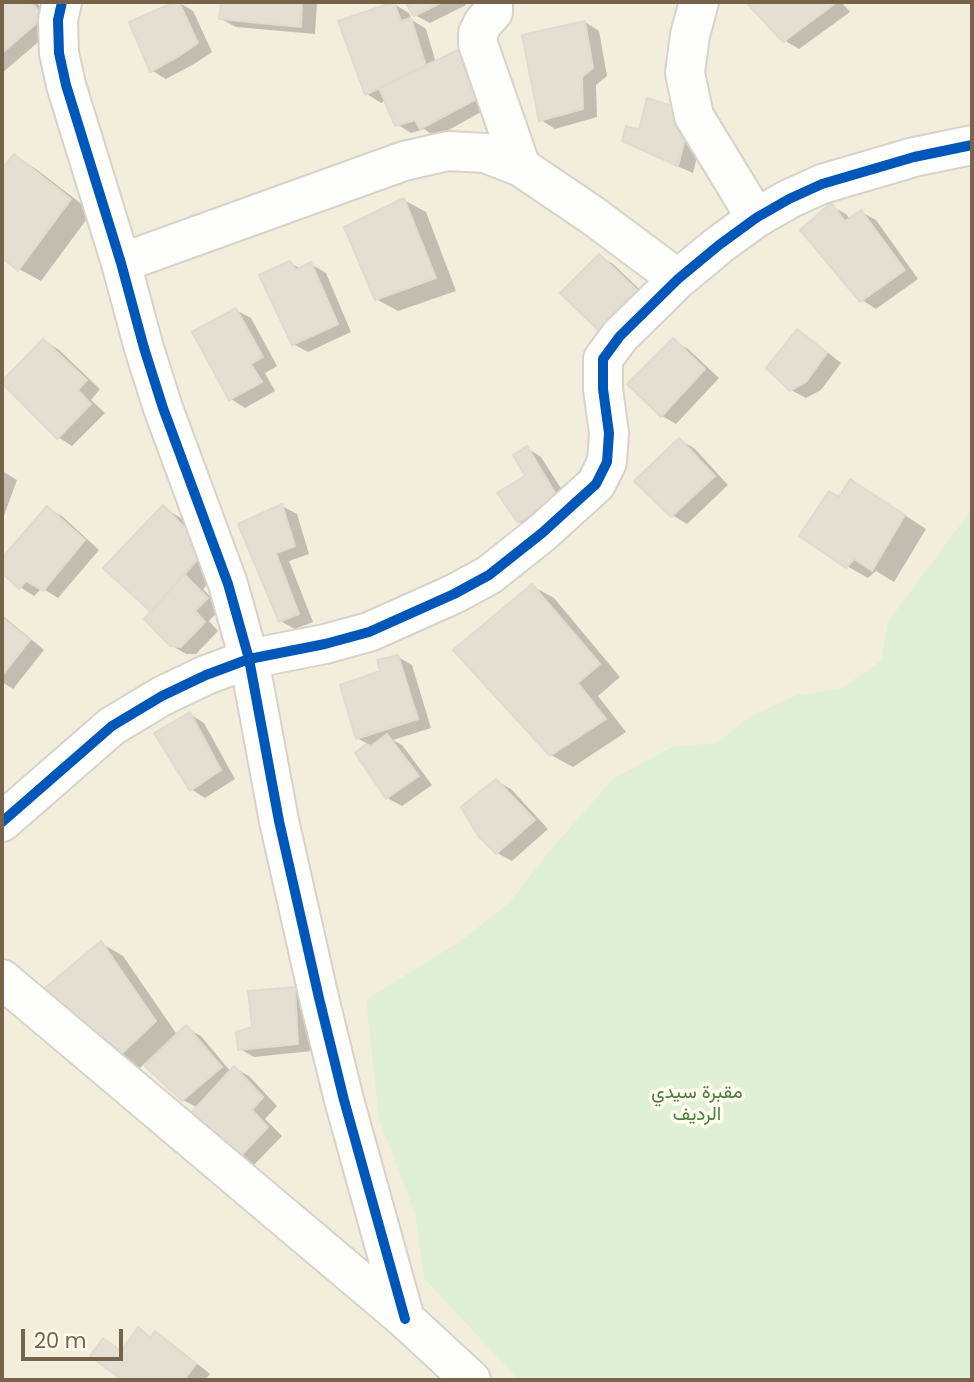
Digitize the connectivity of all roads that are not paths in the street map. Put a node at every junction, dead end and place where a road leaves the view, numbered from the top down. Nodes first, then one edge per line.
1 (62, 2) edge
2 (493, 2) edge
3 (699, 2) edge
4 (972, 145) edge
5 (521, 167) junction
6 (756, 218) junction
7 (121, 263) junction
8 (678, 279) junction
9 (249, 659) junction
10 (2, 822) edge
11 (2, 979) edge
12 (405, 1319) junction
13 (471, 1380) edge

1 - 7 street
2 - 5 street
3 - 6 street
4 - 6 street
5 - 7 street
5 - 8 street
6 - 8 street
7 - 9 street
8 - 9 street
9 - 10 street
9 - 12 street
11 - 12 street
12 - 13 street

